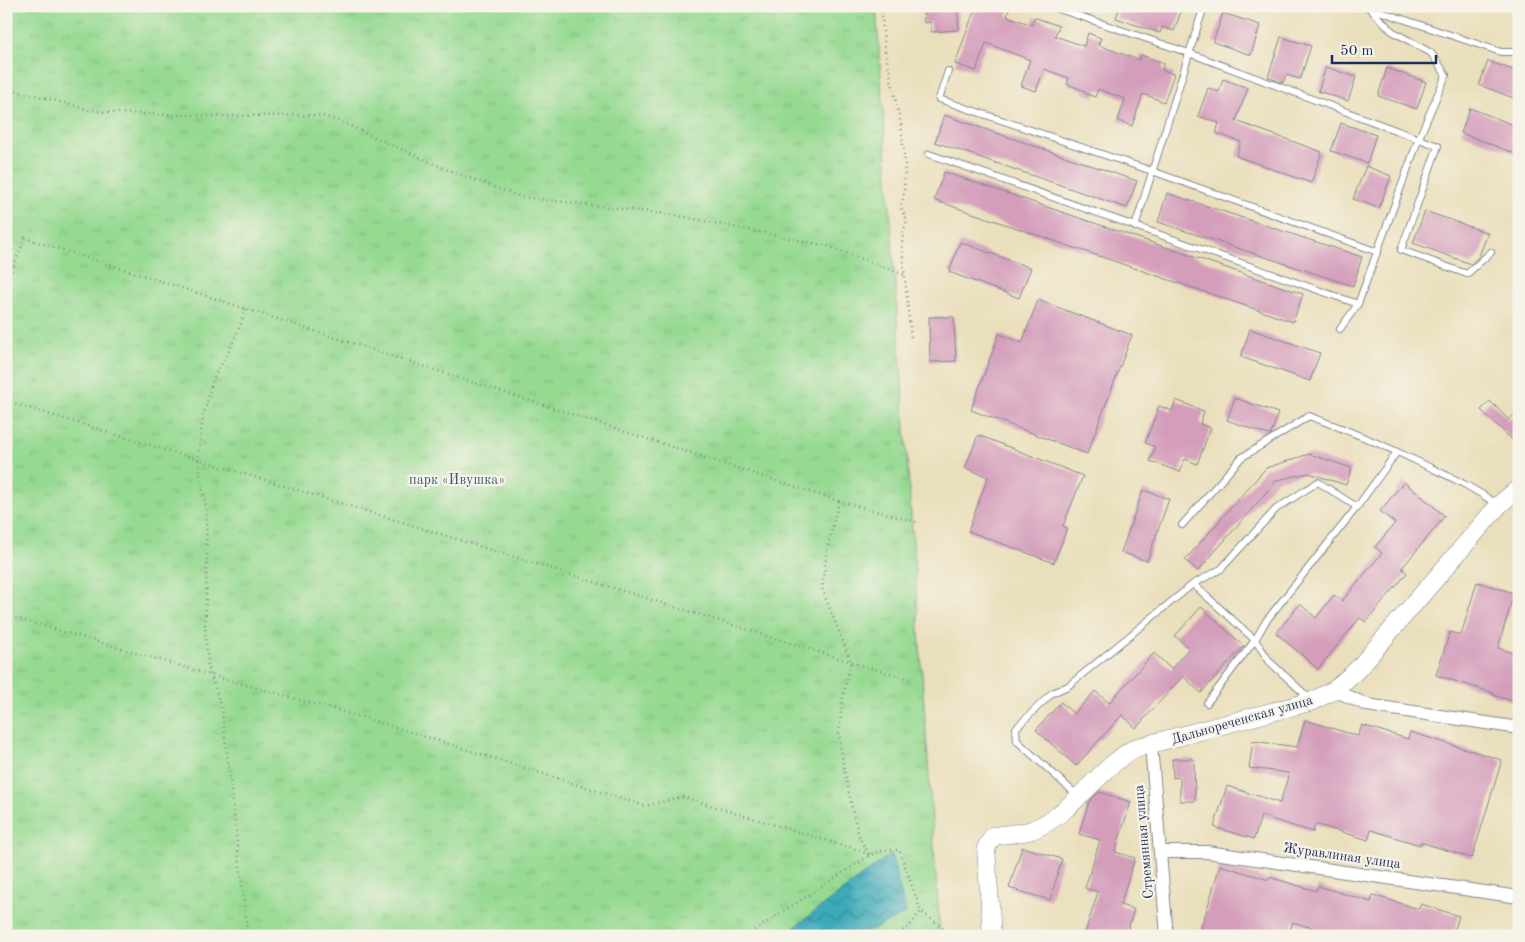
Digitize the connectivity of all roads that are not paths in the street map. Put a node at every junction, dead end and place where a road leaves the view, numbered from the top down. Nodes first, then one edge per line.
1 (1050, 6) edge
2 (1204, 6) edge
3 (1368, 7) edge
4 (1519, 52) edge
5 (1190, 53) junction
6 (948, 71) dead end
7 (1419, 138) junction
8 (929, 154) dead end
9 (1152, 172) junction
10 (1135, 227) junction
11 (1378, 252) junction
12 (1491, 252) dead end
13 (1358, 304) junction
14 (1340, 329) dead end
15 (1397, 452) junction
16 (1519, 488) edge
17 (1499, 505) junction
18 (1357, 507) junction
19 (1182, 525) dead end
20 (1193, 584) junction
21 (1255, 640) junction
22 (1334, 690) junction
23 (1313, 701) junction
24 (1207, 703) dead end
25 (1519, 728) edge
26 (1151, 745) junction
27 (1078, 796) junction
28 (1160, 852) junction
29 (1519, 897) edge
30 (992, 933) edge
31 (1167, 936) edge

1 - 5 lane
2 - 5 lane
3 - 4 lane
3 - 7 lane
5 - 7 lane
5 - 9 lane
6 - 9 lane
7 - 11 lane
7 - 12 lane
8 - 10 lane
9 - 10 lane
9 - 11 lane
10 - 13 lane
11 - 13 lane
13 - 14 lane
15 - 17 lane
15 - 18 lane
15 - 19 lane
16 - 17 street, Дальнореченская улица
17 - 22 street, Дальнореченская улица
18 - 20 lane
18 - 21 lane
20 - 21 lane
20 - 27 lane
21 - 23 lane
21 - 24 lane
22 - 23 street, Дальнореченская улица
22 - 25 street
23 - 26 street, Дальнореченская улица
26 - 27 street, Дальнореченская улица
26 - 28 street, Стремянная улица
27 - 30 street, Дальнореченская улица
28 - 29 street, Журавлиная улица
28 - 31 street, Стремянная улица

